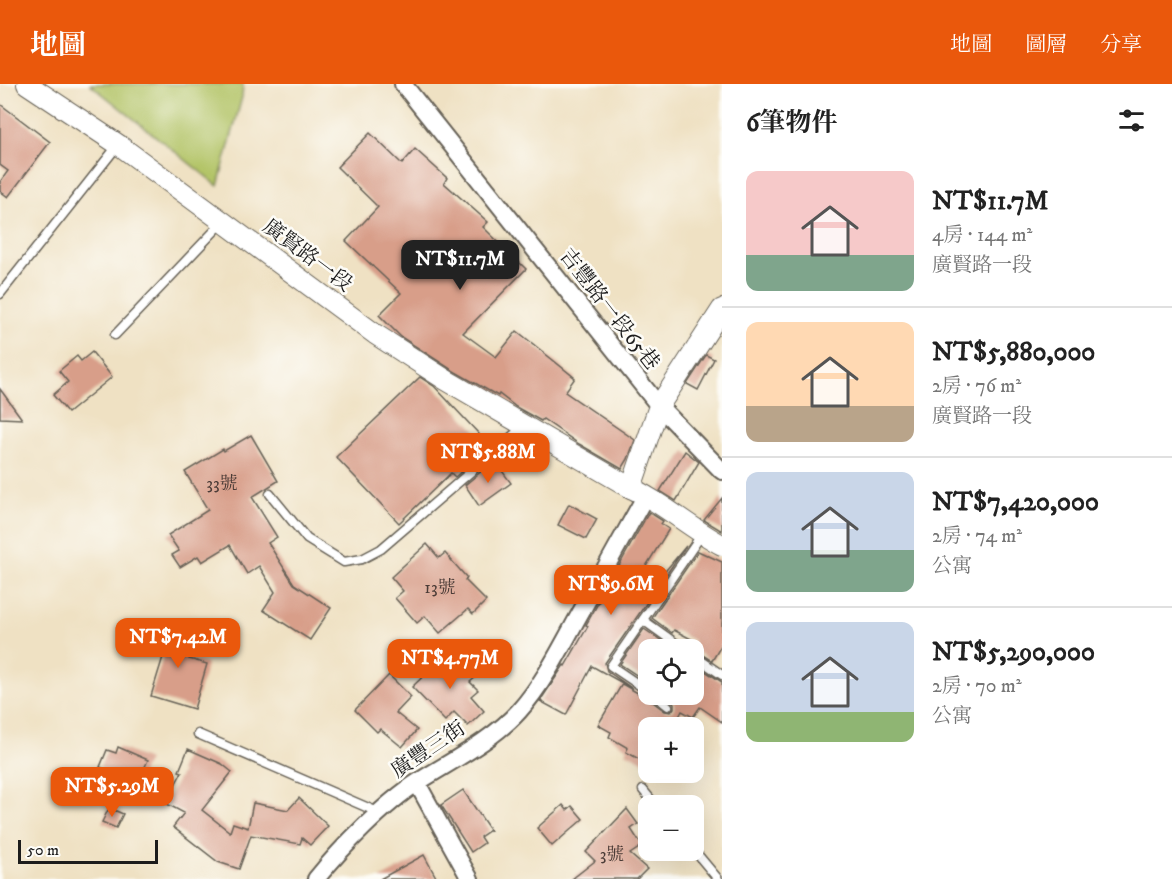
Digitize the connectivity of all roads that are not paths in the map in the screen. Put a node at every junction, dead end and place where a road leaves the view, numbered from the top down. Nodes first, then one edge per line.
1 (27, 84) edge
2 (404, 84) edge
3 (119, 145) junction
4 (223, 222) junction
5 (0, 294) edge
6 (722, 309) edge
7 (115, 335) dead end
8 (659, 406) junction
9 (524, 425) junction
10 (722, 471) edge
11 (638, 492) junction
12 (270, 494) dead end
13 (702, 534) junction
14 (722, 545) edge
15 (643, 620) junction
16 (670, 639) edge
17 (704, 663) edge
18 (722, 675) edge
19 (638, 684) edge
20 (198, 734) dead end
21 (417, 783) junction
22 (643, 790) dead end
23 (647, 795) edge
24 (380, 813) junction
25 (703, 861) edge
26 (316, 879) edge
27 (470, 879) edge
28 (718, 879) edge

1 - 3 street, 廣賢路一段
2 - 8 street, 吉豐路一段65巷
3 - 4 street, 廣賢路一段
3 - 5 lane
4 - 7 lane
4 - 9 street, 廣賢路一段
6 - 8 street, 廣豐三街
8 - 10 street, 吉豐路一段65巷
8 - 11 street, 廣豐三街
9 - 11 street, 廣賢路一段
9 - 12 lane
11 - 13 street, 廣賢路一段
11 - 21 street, 廣豐三街
13 - 14 street, 廣賢路一段
13 - 15 lane
15 - 16 lane
15 - 19 lane
17 - 18 lane
20 - 24 lane
21 - 24 street, 廣豐三街
21 - 27 street
22 - 23 lane
24 - 26 street, 廣豐三街
25 - 28 lane

